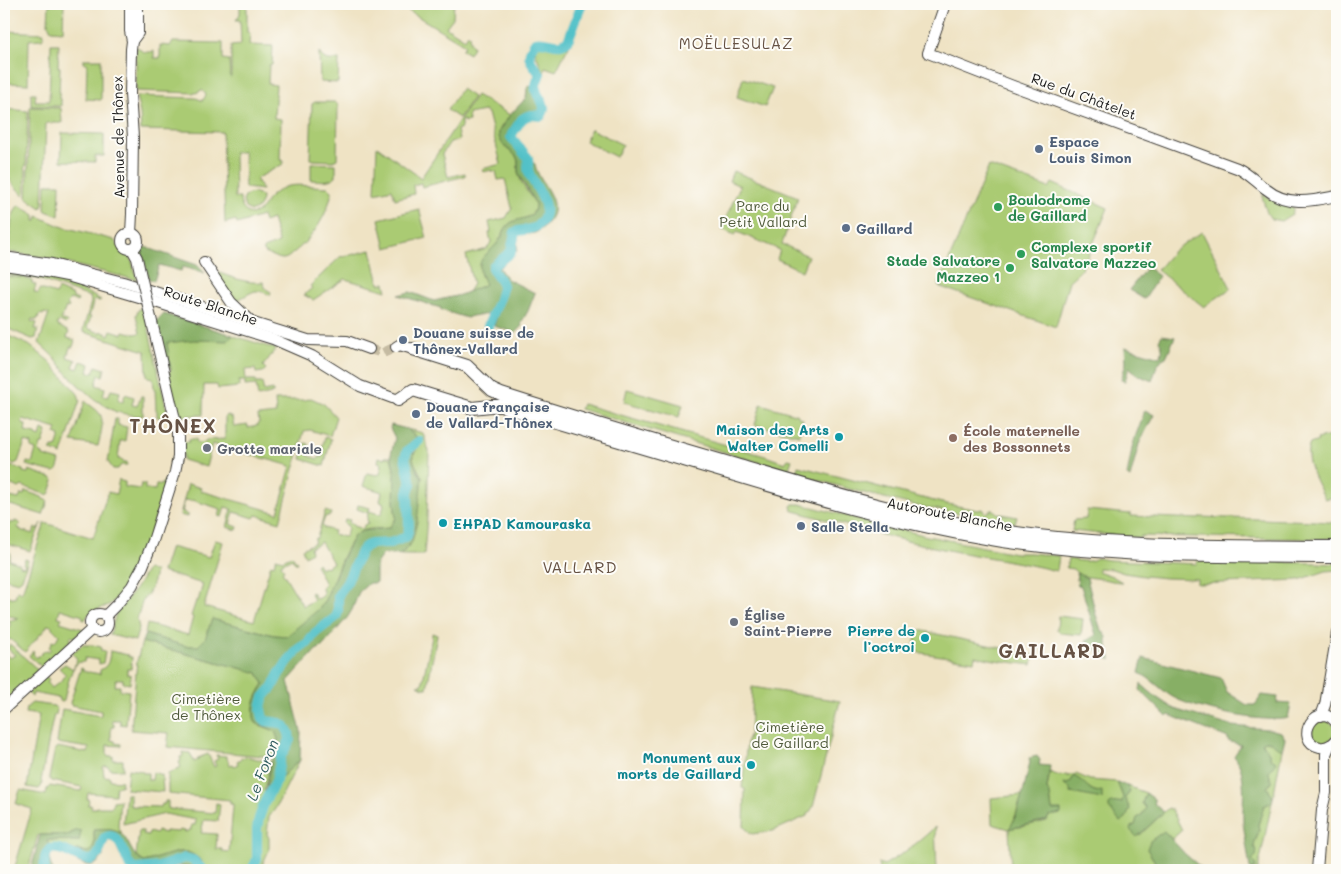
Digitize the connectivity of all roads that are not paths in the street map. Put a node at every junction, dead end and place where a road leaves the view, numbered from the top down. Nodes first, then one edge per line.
1 (130, 4) edge
2 (138, 4) edge
3 (945, 4) edge
4 (132, 41) junction
5 (1337, 196) edge
6 (4, 257) edge
7 (204, 262) dead end
8 (4, 265) edge
9 (254, 323) junction
10 (396, 347) tunnel mouth
11 (369, 349) tunnel mouth
12 (413, 349) joint
13 (398, 400) joint
14 (573, 422) junction
15 (1337, 547) edge
16 (1337, 557) edge
17 (1337, 633) edge
18 (1337, 660) edge
19 (4, 709) edge
20 (1329, 719) edge
21 (1329, 744) edge
22 (1317, 870) edge

1 - 4 main road, Avenue de Thônex
2 - 4 main road, Avenue de Thônex
3 - 5 main road, Rue du Châtelet
4 - 19 main road, Avenue de Thônex, bridge
6 - 9 main road, Route Blanche
7 - 9 main road
8 - 13 main road, Route Blanche
9 - 11 main road, Route Blanche
10 - 12 main road
12 - 14 highway
13 - 14 highway
14 - 15 highway, Autoroute Blanche
14 - 16 highway, Autoroute Blanche
17 - 20 main road
18 - 20 main road
20 - 21 main road
21 - 22 main road

